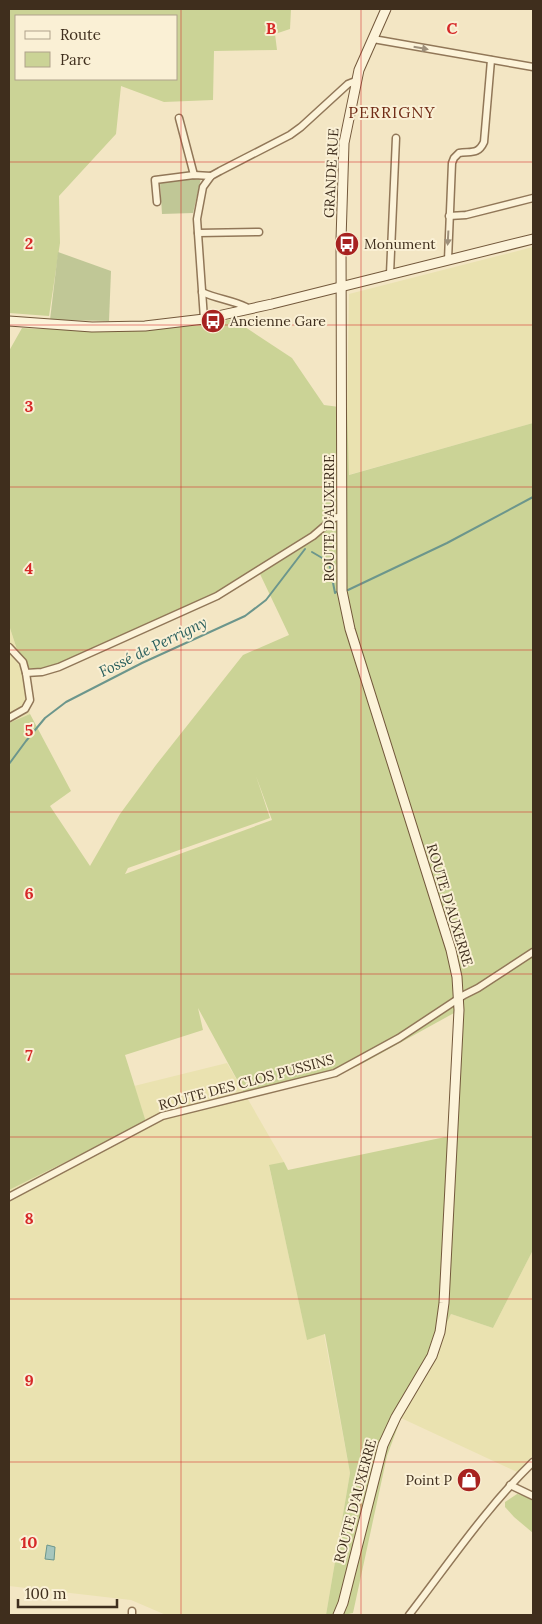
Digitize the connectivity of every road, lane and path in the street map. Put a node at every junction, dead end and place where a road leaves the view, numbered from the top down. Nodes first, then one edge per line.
1 (386, 9) edge
2 (373, 39) junction
3 (491, 60) junction
4 (533, 67) edge
5 (356, 82) junction
6 (179, 118) dead end
7 (396, 138) dead end
8 (194, 175) junction
9 (211, 176) junction
10 (533, 198) edge
11 (157, 202) dead end
12 (449, 216) junction
13 (259, 232) dead end
14 (198, 233) junction
15 (533, 239) edge
16 (448, 260) junction
17 (390, 274) junction
18 (342, 286) junction
19 (202, 292) junction
20 (247, 310) junction
21 (204, 319) junction
22 (9, 321) edge
23 (342, 327) joint
24 (342, 516) junction
25 (9, 647) edge
26 (26, 672) junction
27 (9, 718) edge
28 (533, 952) edge
29 (459, 998) junction
30 (9, 1197) edge
31 (533, 1462) edge
32 (510, 1484) junction
33 (533, 1496) edge
34 (343, 1603) junction
35 (338, 1615) edge
36 (345, 1615) edge
37 (409, 1615) edge

1 - 2 street, GRANDE RUE
2 -> 3 street
2 - 5 street, GRANDE RUE
3 - 4 street
3 - 12 street
5 - 9 street
5 - 18 street, GRANDE RUE
6 - 8 street
7 - 17 street
8 - 9 street
8 - 11 street
9 - 14 street
10 - 12 street
12 -> 16 street
13 - 14 street
14 - 19 street
15 - 16 street
16 - 17 street
17 - 18 street
18 - 20 street
18 - 23 street, GRANDE RUE
19 - 20 street
19 - 21 street
20 - 21 street
21 - 22 street
23 - 24 street, ROUTE D'AUXERRE
24 - 26 street
24 - 29 street, ROUTE D'AUXERRE
25 - 26 street
26 - 27 street
28 - 29 street, ROUTE DES CLOS PUSSINS
29 - 30 street, ROUTE DES CLOS PUSSINS
29 - 34 street, ROUTE D'AUXERRE
31 - 32 street
32 - 33 street
32 - 37 street
34 - 35 street, ROUTE D'AUXERRE
34 - 36 street, ROUTE D'AUXERRE

